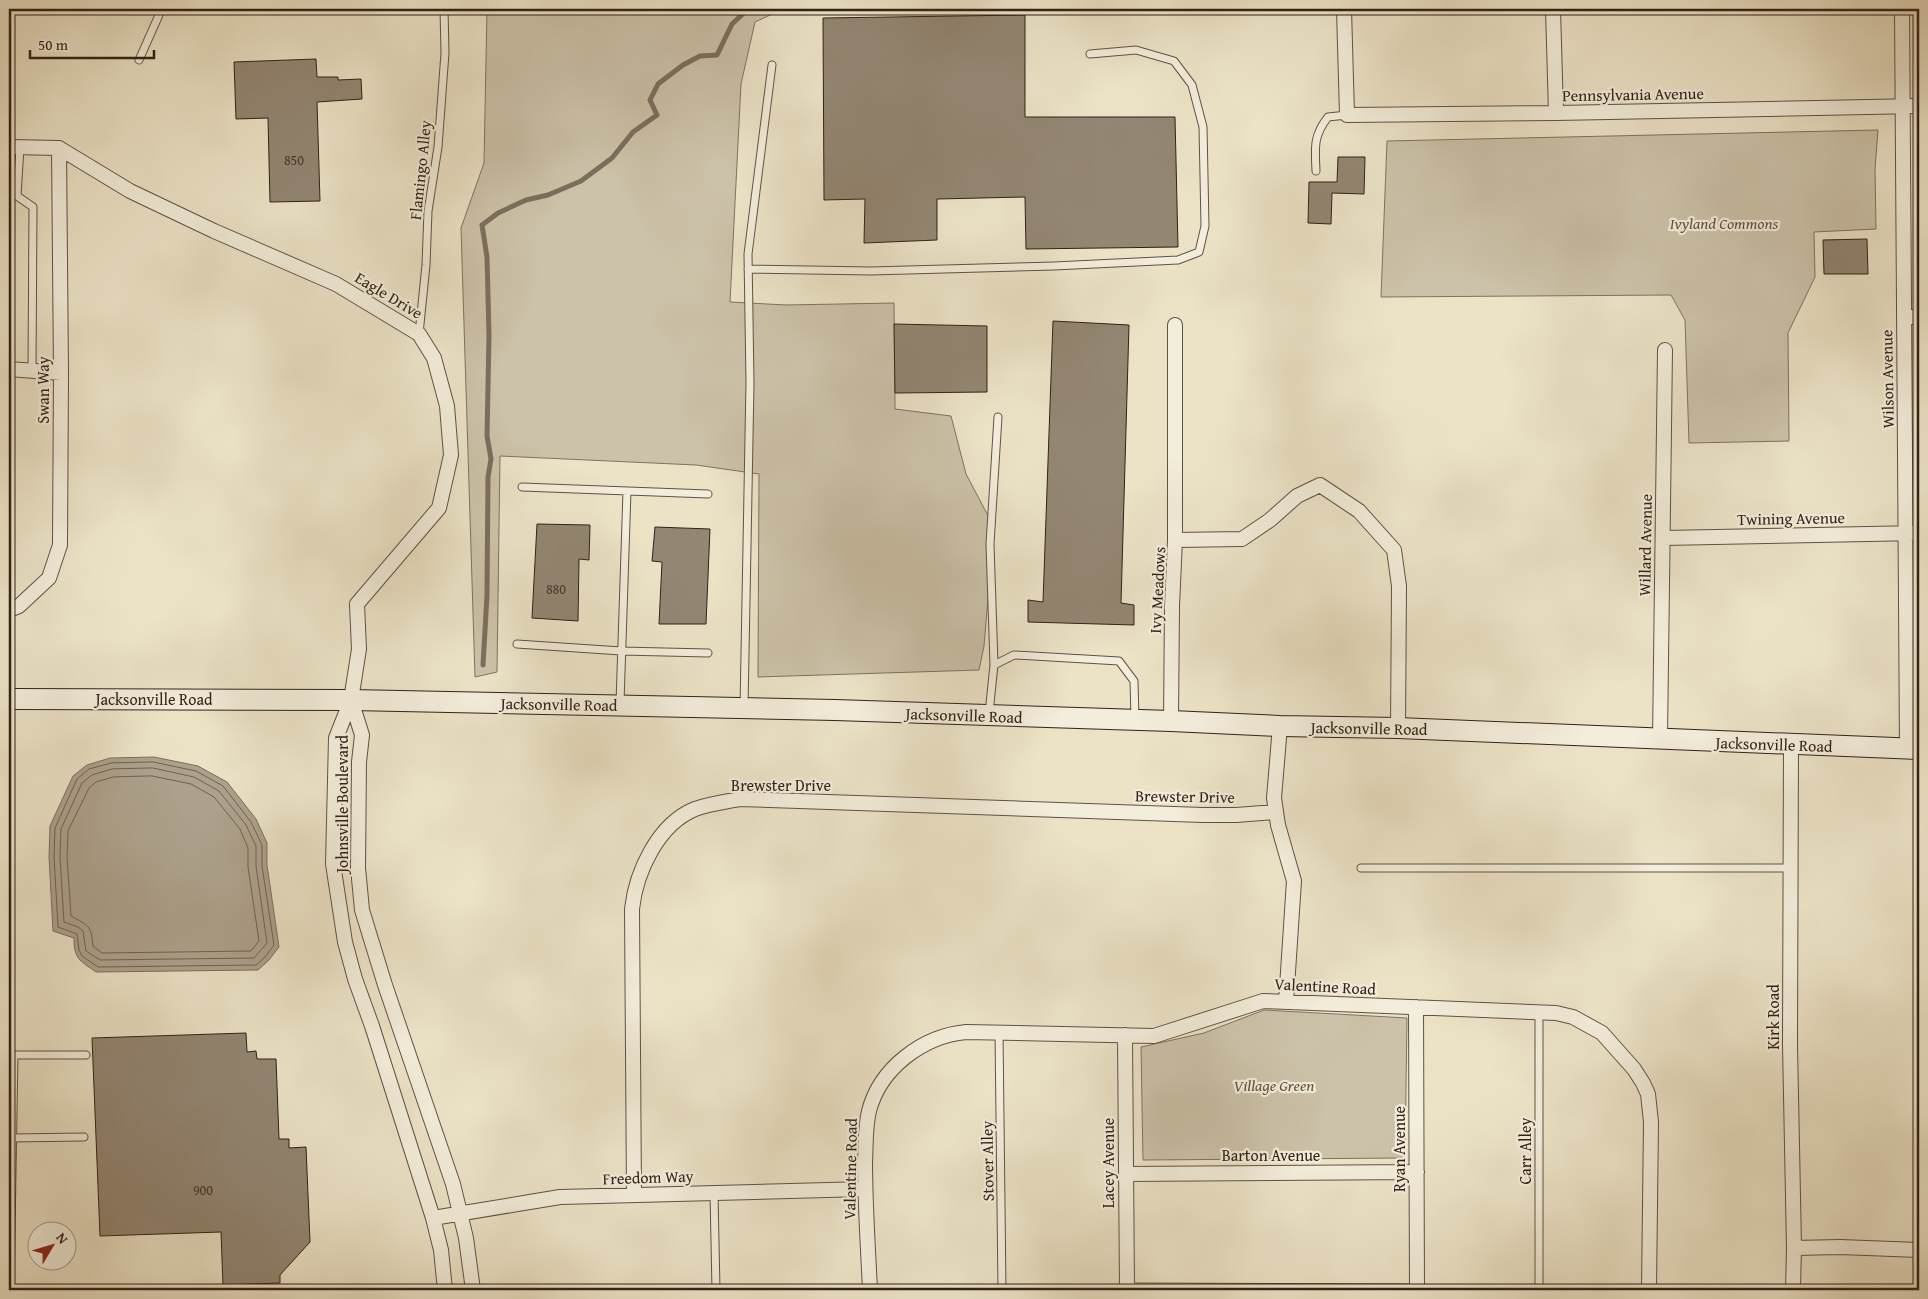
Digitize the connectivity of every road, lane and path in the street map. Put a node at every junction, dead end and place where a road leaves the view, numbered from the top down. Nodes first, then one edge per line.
1 (160, 9) edge
2 (444, 9) edge
3 (1344, 9) edge
4 (1553, 9) edge
5 (1902, 9) edge
6 (1090, 54) dead end
7 (139, 60) dead end
8 (772, 65) dead end
9 (1903, 106) junction
10 (1919, 106) edge
11 (1556, 113) junction
12 (1347, 115) junction
13 (14, 147) edge
14 (59, 148) junction
15 (1316, 172) dead end
16 (748, 269) junction
17 (1904, 317) junction
18 (1919, 317) edge
19 (1175, 325) dead end
20 (418, 334) junction
21 (1665, 350) dead end
22 (9, 369) edge
23 (32, 371) junction
24 (61, 373) junction
25 (998, 417) dead end
26 (522, 487) dead end
27 (627, 491) junction
28 (708, 494) dead end
29 (1912, 533) edge
30 (1663, 538) junction
31 (1176, 540) junction
32 (9, 610) edge
33 (517, 644) dead end
34 (621, 651) junction
35 (708, 654) dead end
36 (994, 665) junction
37 (9, 698) edge
38 (351, 700) junction
39 (620, 705) junction
40 (744, 708) junction
41 (989, 716) junction
42 (1135, 720) junction
43 (1171, 721) junction
44 (1280, 726) junction
45 (1398, 728) junction
46 (1660, 739) junction
47 (1791, 744) junction
48 (1913, 749) edge
49 (1276, 812) junction
50 (1361, 868) dead end
51 (1792, 868) junction
52 (1286, 1002) junction
53 (1416, 1007) junction
54 (1539, 1012) junction
55 (999, 1032) junction
56 (1125, 1035) junction
57 (86, 1055) dead end
58 (84, 1137) dead end
59 (12, 1138) junction
60 (1417, 1172) junction
61 (1126, 1174) junction
62 (865, 1189) junction
63 (714, 1193) junction
64 (634, 1195) junction
65 (460, 1213) junction
66 (433, 1218) junction
67 (1794, 1248) junction
68 (1919, 1250) edge
69 (1126, 1289) edge
70 (1417, 1289) edge
71 (10, 1290) edge
72 (446, 1290) edge
73 (473, 1290) edge
74 (716, 1290) edge
75 (870, 1290) edge
76 (1002, 1290) edge
77 (1539, 1290) edge
78 (1649, 1290) edge
79 (1793, 1290) edge

1 - 7 lane
2 - 20 lane, Flamingo Alley
3 - 12 street
4 - 11 street
5 - 9 street, Wilson Avenue
6 - 16 lane
8 - 16 lane
9 - 10 street, Pennsylvania Avenue
9 - 11 street, Pennsylvania Avenue
9 - 17 street, Wilson Avenue
11 - 12 street, Pennsylvania Avenue
12 - 15 lane
13 - 14 street
13 - 23 lane
14 - 20 street, Eagle Drive
14 - 24 street, Swan Way
16 - 40 lane
17 - 18 street
17 - 29 street, Wilson Avenue
19 - 31 street
20 - 38 street, Eagle Drive
21 - 30 street, Willard Avenue
22 - 23 street
23 - 24 street
24 - 32 street, Swan Way
25 - 36 lane
26 - 27 lane
27 - 28 lane
27 - 34 lane
29 - 30 street, Twining Avenue
29 - 48 street, Wilson Avenue
30 - 46 street, Willard Avenue
31 - 43 street, Ivy Meadows
31 - 45 street, Ivy Meadows
33 - 34 lane
34 - 35 lane
34 - 39 lane
36 - 41 lane
36 - 42 lane
37 - 38 main road, Jacksonville Road
38 - 39 main road, Jacksonville Road
38 - 65 street, Johnsville Boulevard
38 - 66 street, Johnsville Boulevard
39 - 40 main road, Jacksonville Road
40 - 41 main road, Jacksonville Road
41 - 42 main road, Jacksonville Road
42 - 43 main road, Jacksonville Road
43 - 44 main road, Jacksonville Road
44 - 45 main road, Jacksonville Road
44 - 49 street
45 - 46 main road, Jacksonville Road
46 - 47 main road, Jacksonville Road
47 - 48 main road, Jacksonville Road
47 - 51 street, Kirk Road
49 - 52 street
49 - 64 street, Brewster Drive
50 - 51 lane
51 - 67 street, Kirk Road
52 - 53 street, Valentine Road
52 - 56 street, Valentine Road
53 - 54 street, Valentine Road
53 - 60 street, Ryan Avenue
54 - 77 lane, Carr Alley
54 - 78 street, Valentine Road
55 - 56 street, Valentine Road
55 - 62 street, Valentine Road
55 - 76 lane, Stover Alley
56 - 61 street, Lacey Avenue
57 - 59 lane
58 - 59 lane
59 - 71 lane
60 - 61 street, Barton Avenue
60 - 70 street, Ryan Avenue
61 - 69 street, Lacey Avenue
62 - 63 street, Freedom Way
62 - 75 street, Valentine Road
63 - 64 street, Freedom Way
63 - 74 lane
64 - 65 street, Freedom Way
65 - 66 street, Freedom Way
65 - 73 street, Johnsville Boulevard
66 - 72 street, Johnsville Boulevard
67 - 68 street
67 - 79 street, Kirk Road
69 - 70 lane

